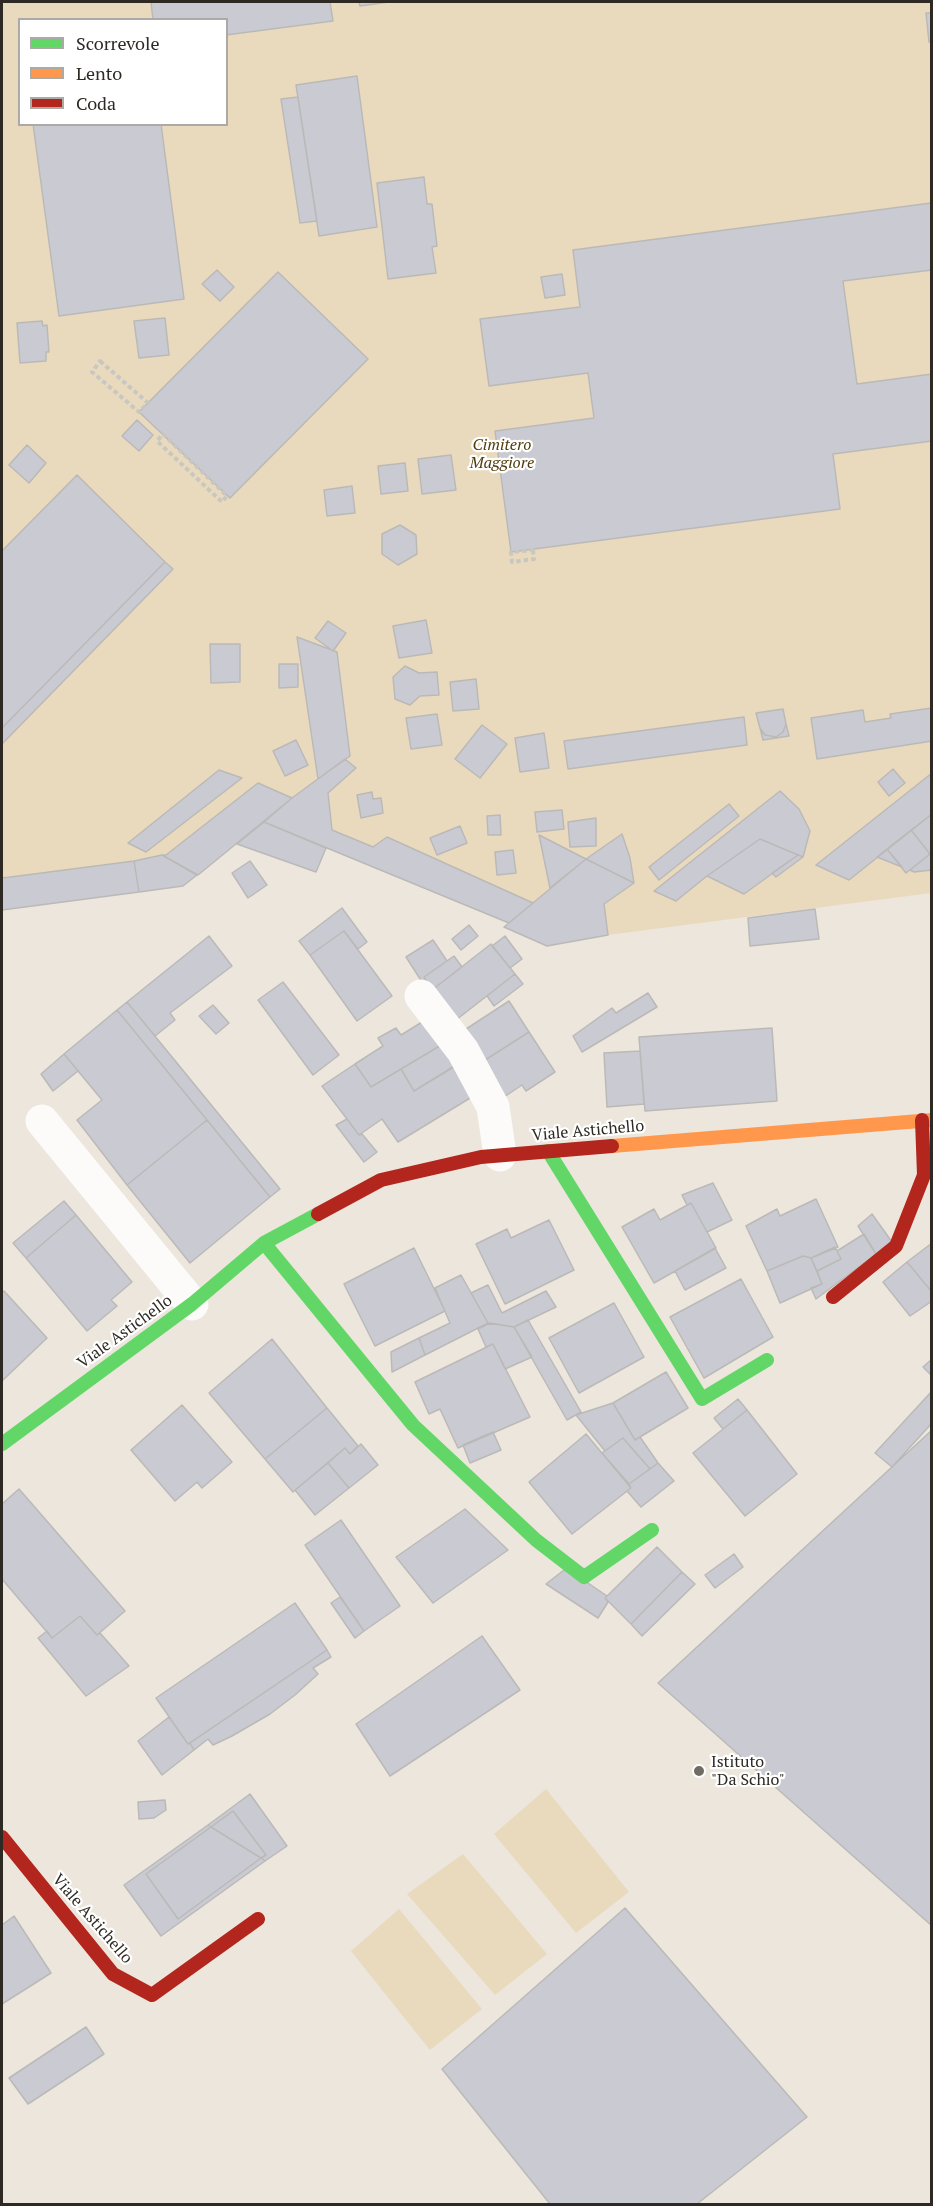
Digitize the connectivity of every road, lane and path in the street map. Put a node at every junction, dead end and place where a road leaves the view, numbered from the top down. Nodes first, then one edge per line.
1 (139, 412) joint
2 (157, 441) joint
3 (512, 562) joint
4 (421, 996) dead end
5 (927, 1120) edge
6 (42, 1121) dead end
7 (548, 1151) junction
8 (500, 1155) junction
9 (264, 1243) junction
10 (833, 1297) dead end
11 (192, 1304) junction
12 (767, 1360) dead end
13 (2, 1444) edge
14 (652, 1530) dead end
15 (2, 1837) edge
16 (258, 1919) dead end

1 - 1 path
2 - 2 path
3 - 3 path
4 - 8 street
5 - 7 street, Viale Astichello
5 - 10 street
6 - 11 street
7 - 8 street, Viale Astichello
7 - 12 street
8 - 9 street, Viale Astichello
9 - 11 street, Viale Astichello
9 - 14 street
11 - 13 street, Viale Astichello
15 - 16 street, Viale Astichello

